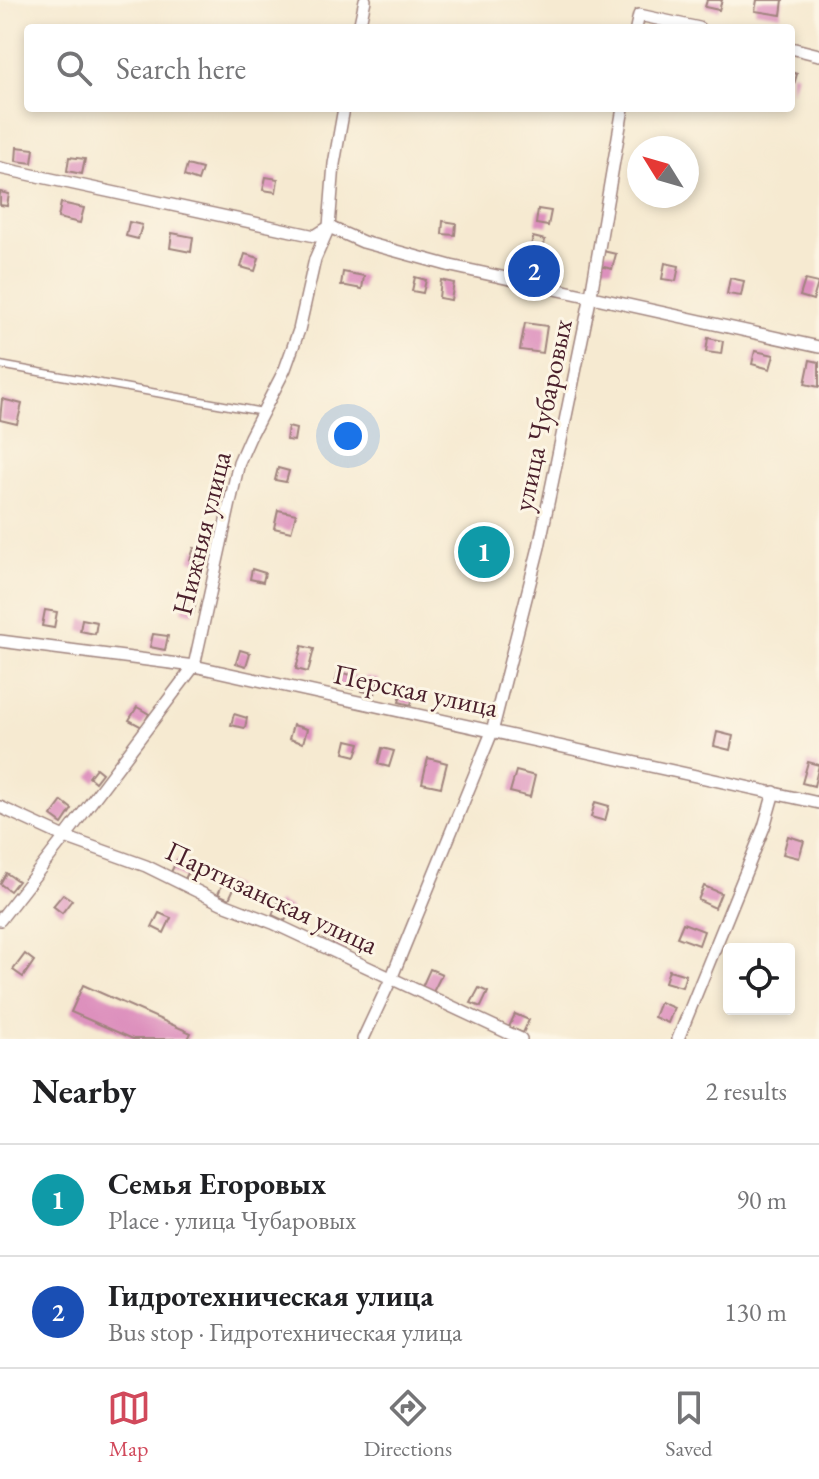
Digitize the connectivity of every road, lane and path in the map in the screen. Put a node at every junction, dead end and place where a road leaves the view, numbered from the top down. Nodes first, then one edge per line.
1 (365, 0) edge
2 (360, 24) edge
3 (637, 24) edge
4 (681, 24) edge
5 (795, 49) edge
6 (819, 55) edge
7 (343, 112) edge
8 (622, 112) edge
9 (0, 168) edge
10 (329, 227) junction
11 (591, 295) junction
12 (819, 347) edge
13 (0, 365) edge
14 (263, 412) junction
15 (0, 641) edge
16 (194, 666) junction
17 (492, 732) junction
18 (774, 792) junction
19 (819, 803) edge
20 (0, 807) edge
21 (65, 837) junction
22 (0, 920) edge
23 (391, 979) junction
24 (363, 1039) edge
25 (521, 1039) edge
26 (678, 1039) edge

1 - 2 street
3 - 4 street
5 - 6 street
7 - 10 street, Нижняя улица
8 - 11 street, улица Чубаровых
9 - 10 street
10 - 11 street
10 - 14 street, Нижняя улица
11 - 12 street
11 - 17 street, улица Чубаровых
13 - 14 lane
14 - 16 street, Нижняя улица
15 - 16 street, Перская улица
16 - 17 street, Перская улица
16 - 21 street, Нижняя улица
17 - 18 street, Перская улица
17 - 23 street, улица Чубаровых
18 - 19 street, Перская улица
18 - 26 street
20 - 21 street, Партизанская улица
21 - 22 street, Нижняя улица
21 - 23 street, Партизанская улица
23 - 24 street, улица Чубаровых
23 - 25 street, Партизанская улица

